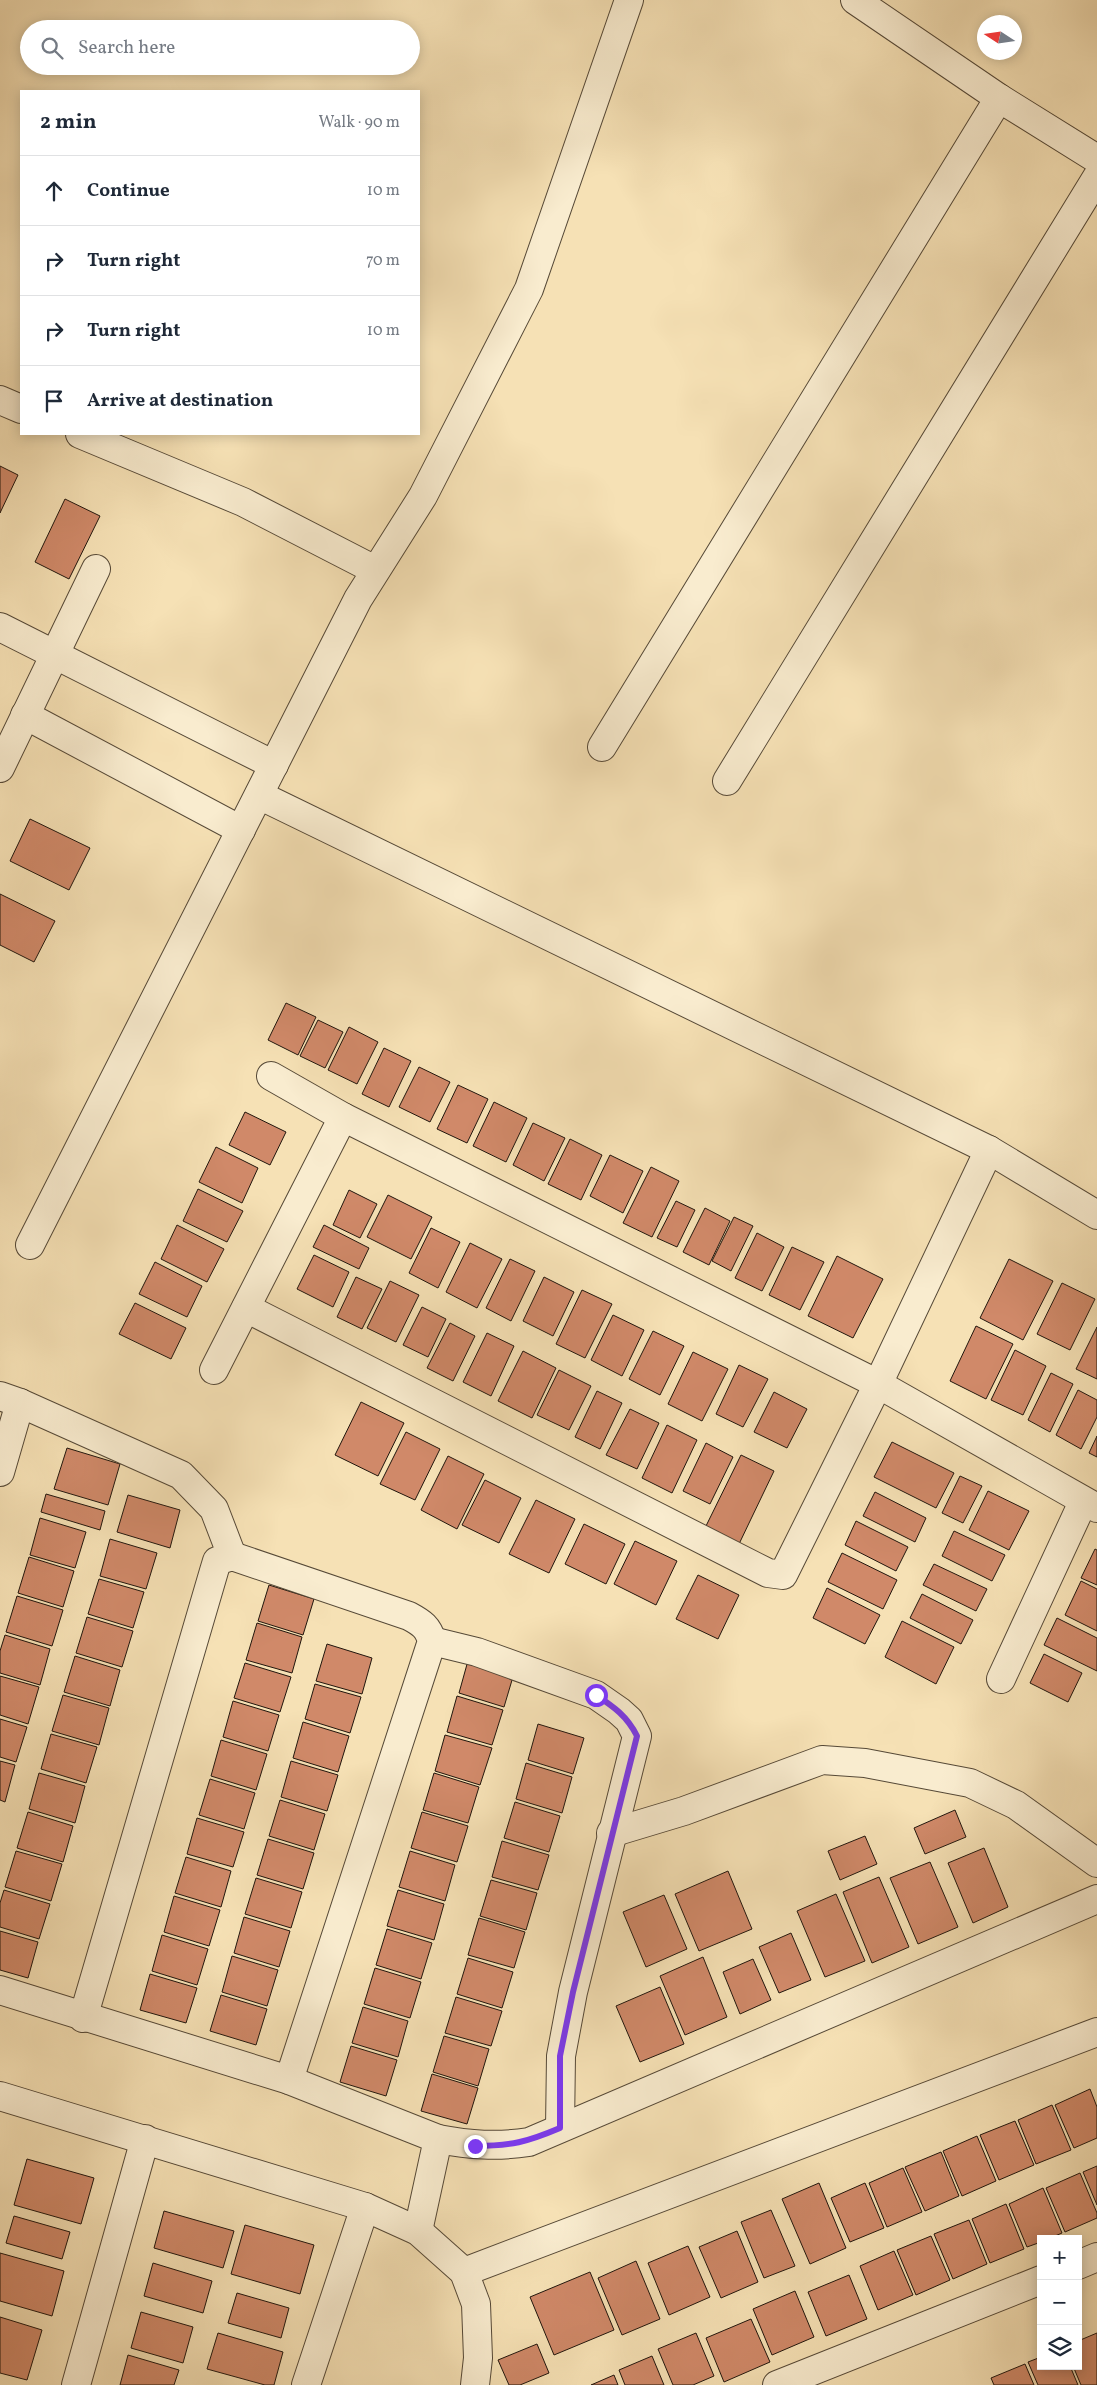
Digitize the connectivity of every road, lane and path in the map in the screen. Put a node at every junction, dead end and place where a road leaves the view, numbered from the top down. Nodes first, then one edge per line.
1 (629, 0) edge
2 (854, 0) edge
3 (999, 98) junction
4 (1097, 159) edge
5 (1097, 177) edge
6 (0, 400) edge
7 (20, 409) edge
8 (82, 435) edge
9 (96, 569) dead end
10 (375, 570) junction
11 (0, 627) edge
12 (54, 655) junction
13 (25, 715) junction
14 (6, 741) edge
15 (602, 747) dead end
16 (274, 765) junction
17 (0, 768) edge
18 (726, 780) dead end
19 (259, 795) junction
20 (241, 830) junction
21 (271, 1076) dead end
22 (343, 1117) junction
23 (989, 1150) junction
24 (1097, 1215) edge
25 (30, 1245) dead end
26 (246, 1308) junction
27 (214, 1370) dead end
28 (878, 1384) junction
29 (10, 1400) edge
30 (0, 1472) edge
31 (1090, 1505) edge
32 (232, 1556) junction
33 (432, 1642) junction
34 (1001, 1680) dead end
35 (611, 1833) junction
36 (1097, 1863) edge
37 (1097, 1899) edge
38 (0, 1990) edge
39 (83, 2018) junction
40 (1097, 2032) edge
41 (289, 2080) junction
42 (0, 2096) edge
43 (560, 2128) junction
44 (145, 2139) junction
45 (438, 2139) junction
46 (365, 2207) junction
47 (418, 2231) junction
48 (1097, 2257) edge
49 (1082, 2263) edge
50 (464, 2272) junction
51 (1037, 2282) edge
52 (76, 2385) edge
53 (306, 2385) edge
54 (475, 2385) edge
55 (777, 2385) edge

1 - 10 street
2 - 3 street
3 - 4 street
3 - 15 street
5 - 18 street
6 - 7 street
8 - 10 street
9 - 12 street
10 - 16 street
11 - 12 street
12 - 13 street
12 - 16 street
13 - 14 street
13 - 20 street
14 - 17 street
16 - 19 street
19 - 20 street
19 - 23 street
20 - 25 street
21 - 22 street
22 - 26 street
22 - 28 street
23 - 24 street
23 - 28 street
26 - 27 street
26 - 28 street
28 - 31 street
29 - 30 street
29 - 32 street
31 - 34 street
32 - 33 street
32 - 39 street
33 - 35 street
33 - 41 street
35 - 36 street
35 - 43 street
37 - 43 street
38 - 39 street
39 - 41 street
40 - 50 street
41 - 45 street
42 - 44 street
43 - 45 street
44 - 46 street
44 - 52 street
45 - 47 street
46 - 47 street
46 - 53 street
47 - 50 street
48 - 49 street
50 - 54 street
51 - 55 street

